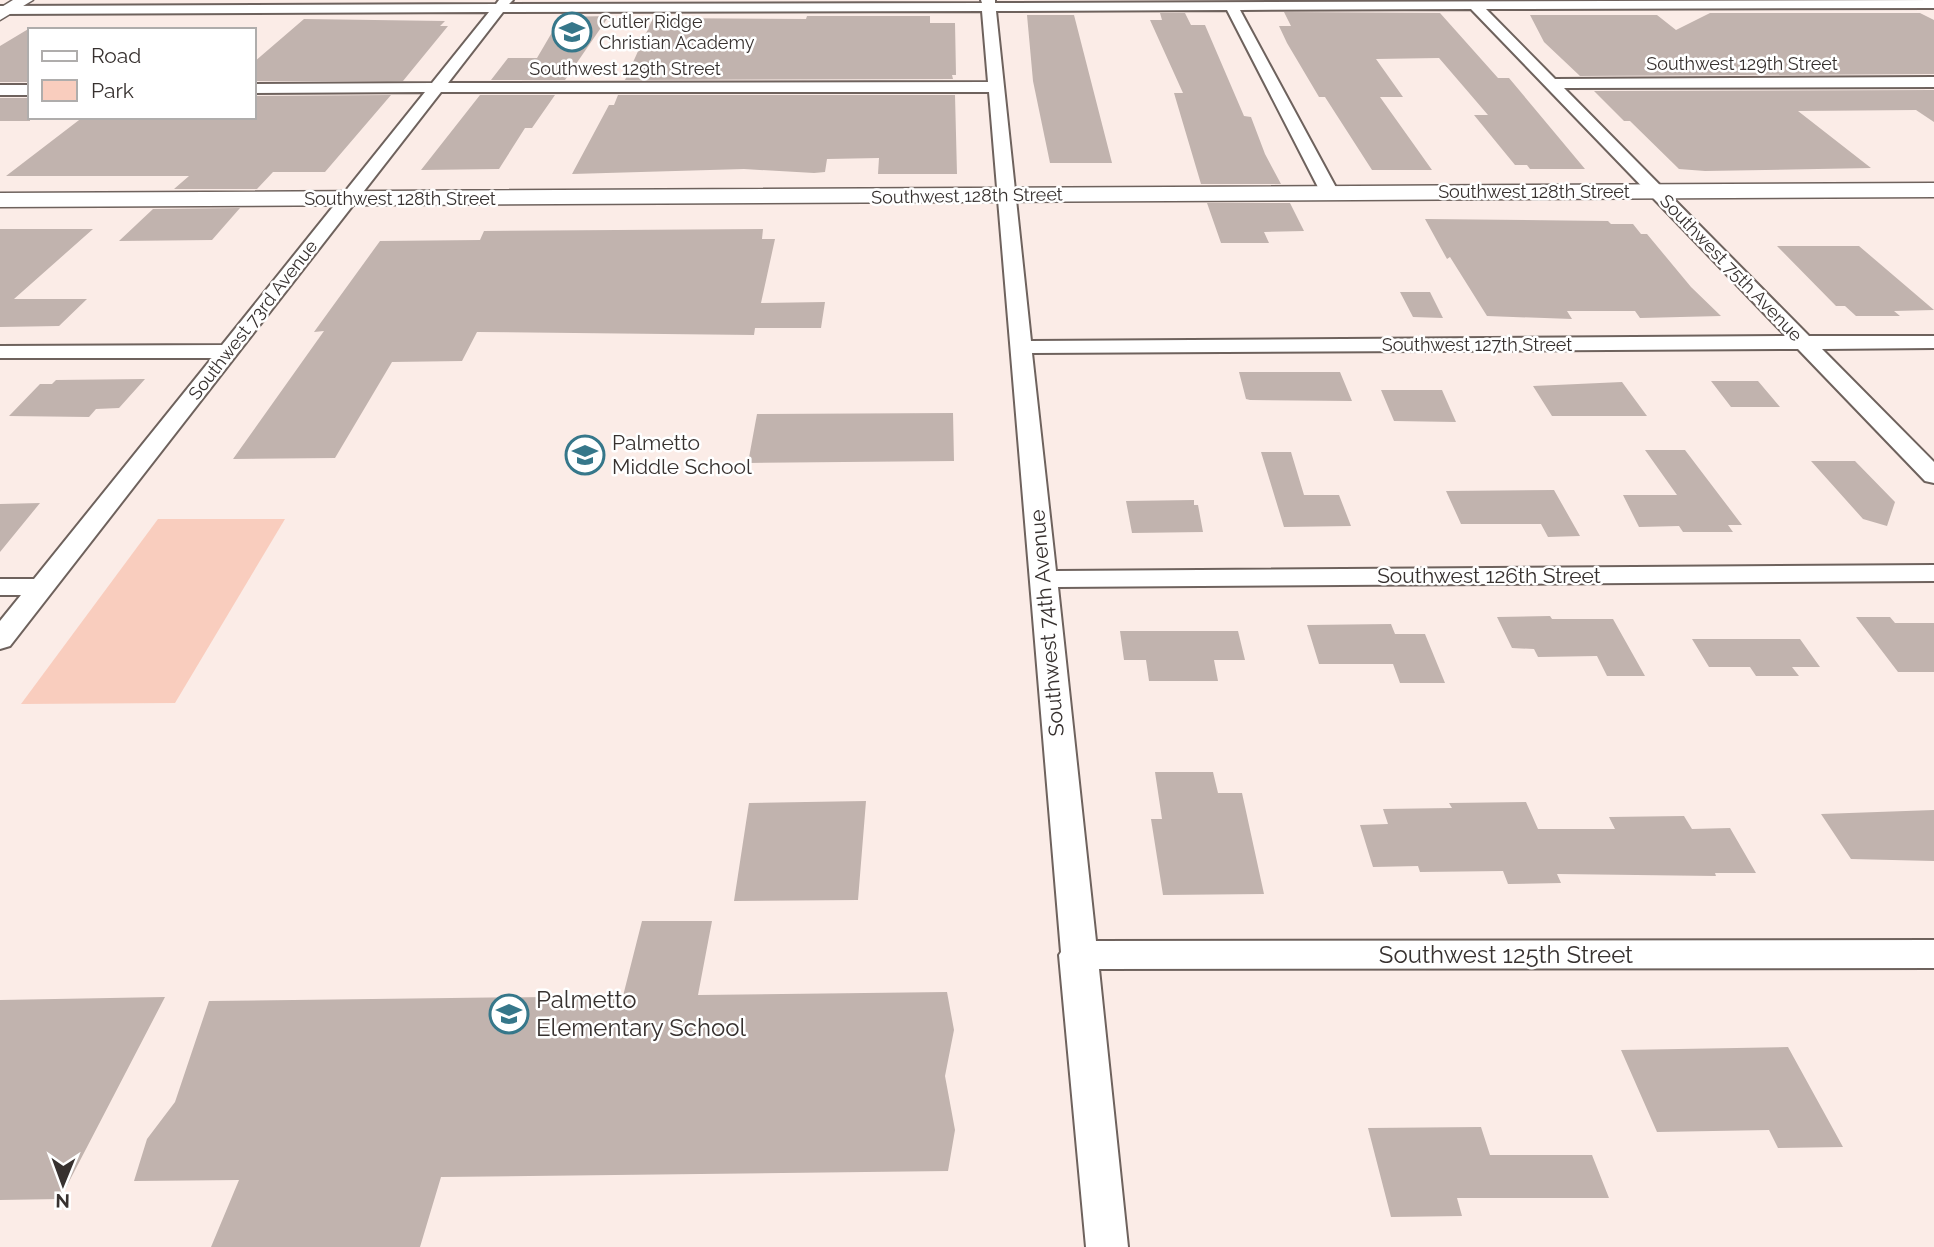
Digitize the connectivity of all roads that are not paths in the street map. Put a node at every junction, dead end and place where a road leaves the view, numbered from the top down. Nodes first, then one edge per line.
1 (25, 0) edge
2 (1471, 2) edge
3 (988, 3) edge
4 (503, 4) edge
5 (1934, 4) edge
6 (1231, 5) junction
7 (3, 12) edge
8 (1934, 82) edge
9 (1550, 84) junction
10 (996, 87) junction
11 (435, 88) junction
12 (256, 89) edge
13 (0, 90) edge
14 (28, 90) edge
15 (1934, 190) edge
16 (1656, 191) junction
17 (1330, 193) junction
18 (1006, 196) junction
19 (348, 199) junction
20 (0, 200) edge
21 (1934, 342) edge
22 (1804, 343) junction
23 (1021, 347) junction
24 (228, 351) junction
25 (0, 352) edge
26 (1934, 476) edge
27 (1934, 573) edge
28 (1044, 579) junction
29 (42, 586) junction
30 (0, 587) edge
31 (0, 640) edge
32 (1934, 954) edge
33 (1077, 955) junction
34 (1107, 1247) edge

1 - 7 street
2 - 5 street
2 - 6 street
2 - 9 street, Southwest 75th Avenue
3 - 4 street
3 - 6 street
3 - 10 street, Southwest 74th Avenue
4 - 7 street
4 - 11 street, Southwest 73rd Avenue
6 - 17 street
8 - 9 street, Southwest 129th Street
9 - 16 street, Southwest 75th Avenue
10 - 11 street, Southwest 129th Street
10 - 18 street, Southwest 74th Avenue
11 - 12 street, Southwest 129th Street
11 - 19 street, Southwest 73rd Avenue
13 - 14 street
15 - 16 street, Southwest 128th Street
16 - 17 street, Southwest 128th Street
16 - 22 street, Southwest 75th Avenue
17 - 18 street, Southwest 128th Street
18 - 19 street, Southwest 128th Street
18 - 23 street, Southwest 74th Avenue
19 - 20 street, Southwest 128th Street
19 - 24 street, Southwest 73rd Avenue
21 - 22 street, Southwest 127th Street
22 - 23 street, Southwest 127th Street
22 - 26 street, Southwest 75th Avenue
23 - 28 street, Southwest 74th Avenue
24 - 25 street
24 - 29 street, Southwest 73rd Avenue
27 - 28 street, Southwest 126th Street
28 - 33 street, Southwest 74th Avenue
29 - 30 street
29 - 31 street, Southwest 73rd Avenue
32 - 33 street, Southwest 125th Street
33 - 34 street, Southwest 74th Avenue

